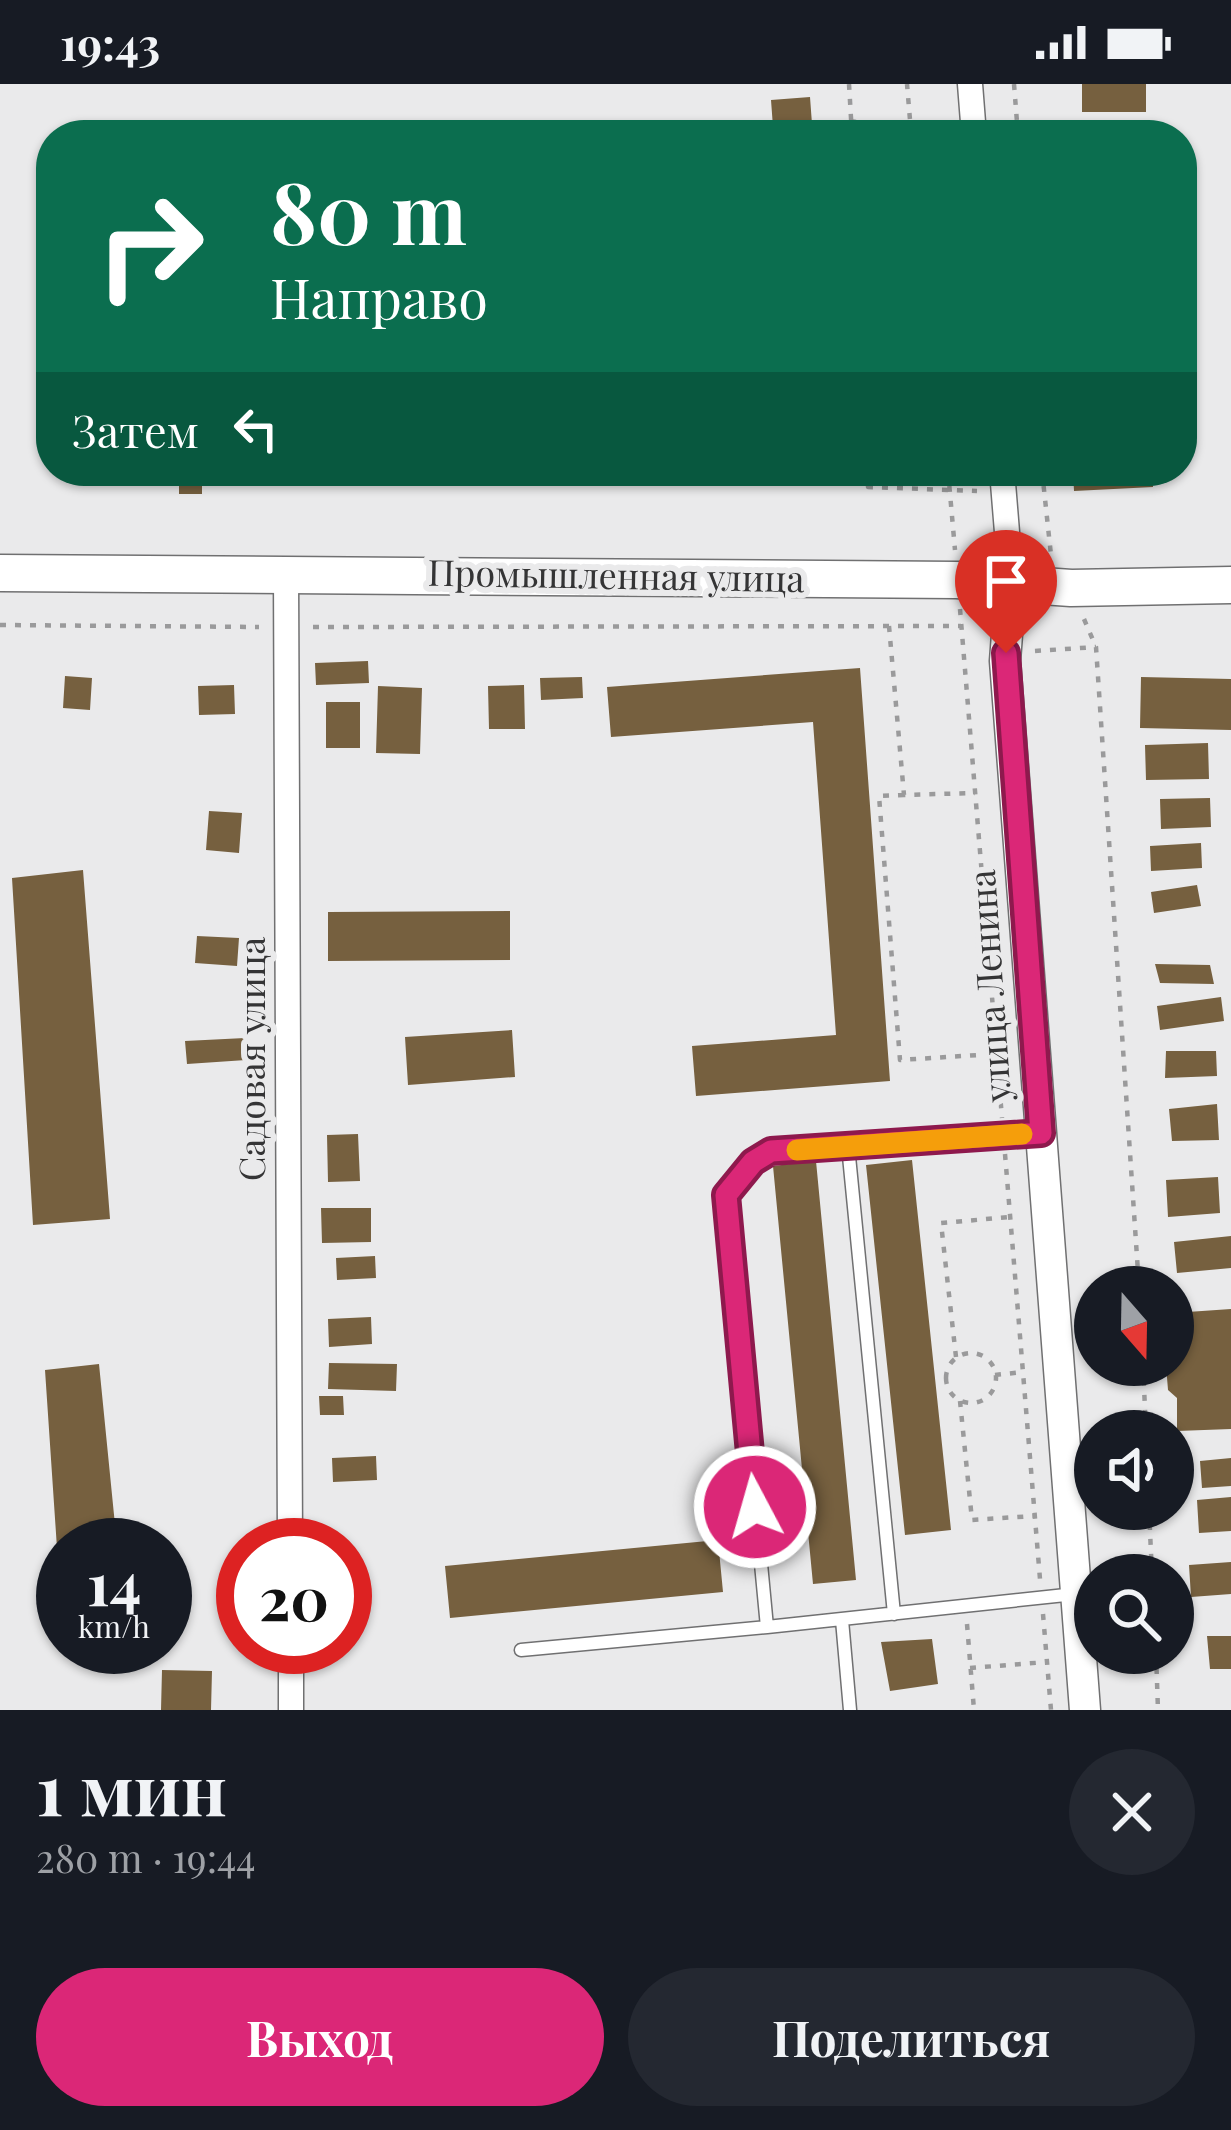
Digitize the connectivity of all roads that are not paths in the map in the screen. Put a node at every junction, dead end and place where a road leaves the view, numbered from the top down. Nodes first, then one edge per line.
1 (970, 84) edge
2 (973, 120) edge
3 (1003, 486) edge
4 (286, 572) junction
5 (0, 573) edge
6 (1011, 581) junction
7 (1231, 585) edge
8 (1041, 1133) junction
9 (848, 1146) junction
10 (290, 1518) edge
11 (1074, 1568) edge
12 (1074, 1594) edge
13 (894, 1614) junction
14 (842, 1620) junction
15 (767, 1627) junction
16 (521, 1650) dead end
17 (291, 1674) edge
18 (1082, 1674) edge
19 (291, 1710) edge
20 (850, 1710) edge
21 (1085, 1710) edge

1 - 2 street
3 - 6 street, улица Ленина
4 - 5 main road, Промышленная улица
4 - 6 main road, Промышленная улица
4 - 10 street, Садовая улица
6 - 7 main road, Промышленная улица
6 - 8 street, улица Ленина
8 - 9 lane
8 - 11 street, улица Ленина
9 - 13 lane
9 - 15 lane
12 - 13 lane
13 - 14 lane
14 - 15 lane
14 - 20 lane
15 - 16 lane
17 - 19 street
18 - 21 street, улица Ленина

